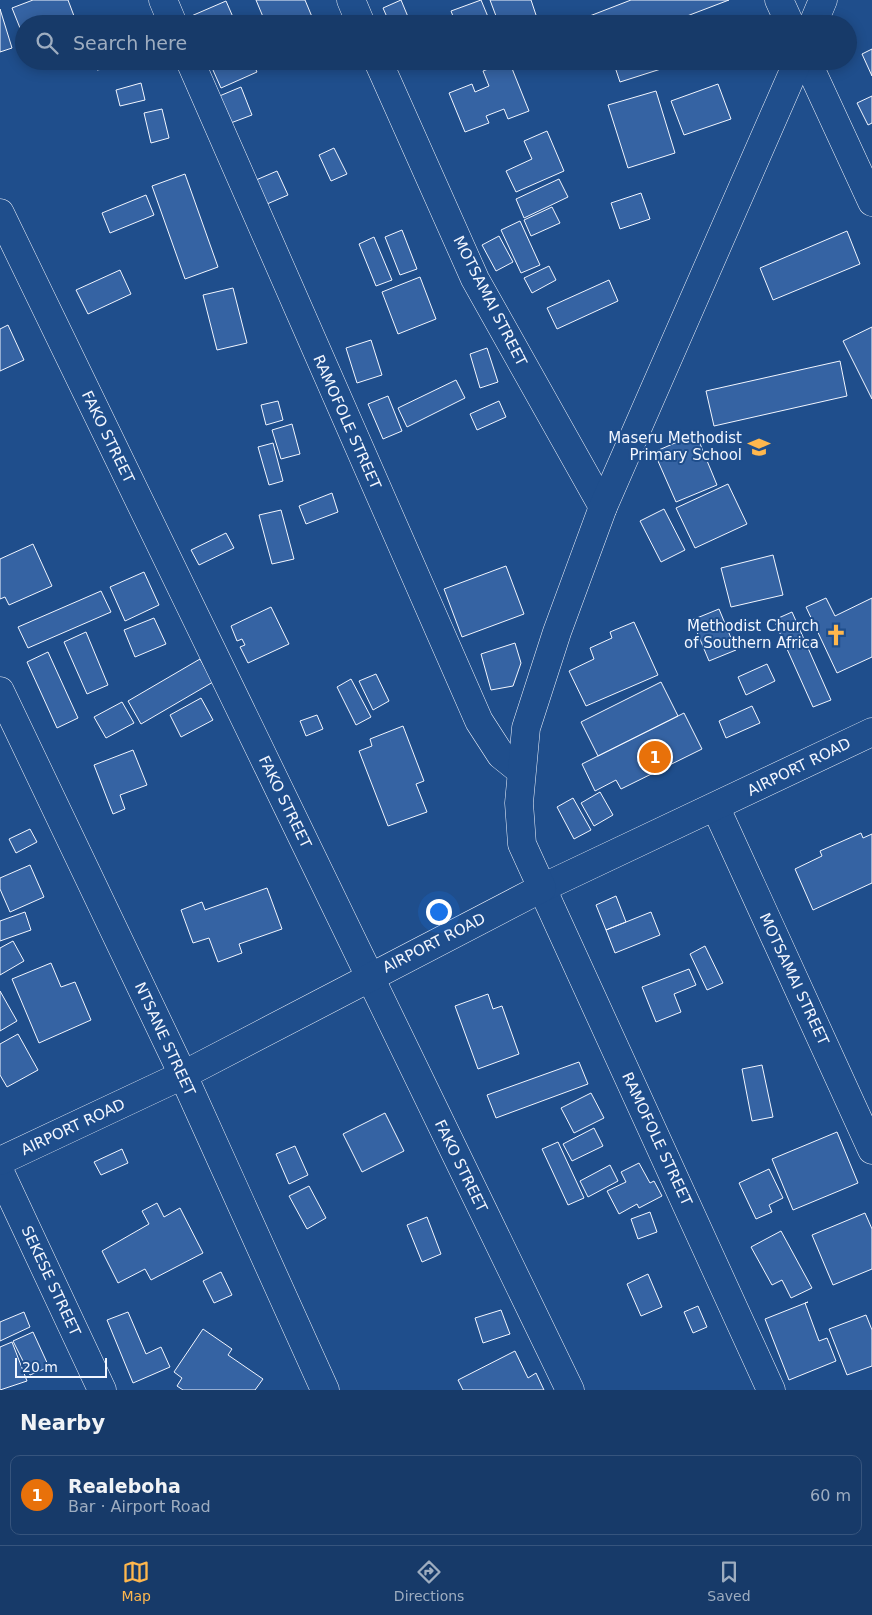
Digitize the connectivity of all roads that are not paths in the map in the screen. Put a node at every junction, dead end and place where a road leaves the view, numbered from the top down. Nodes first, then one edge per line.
1 (163, 0) edge
2 (351, 0) edge
3 (779, 0) edge
4 (822, 0) edge
5 (169, 15) edge
6 (357, 15) edge
7 (786, 15) edge
8 (816, 15) edge
9 (194, 70) edge
10 (382, 70) edge
11 (794, 70) edge
12 (811, 70) edge
13 (872, 202) edge
14 (0, 213) edge
15 (602, 507) junction
16 (0, 691) edge
17 (872, 732) edge
18 (522, 771) junction
19 (716, 808) junction
20 (542, 888) junction
21 (369, 977) junction
22 (183, 1075) junction
23 (872, 1150) edge
24 (0, 1161) edge
25 (0, 1172) edge
26 (102, 1390) edge
27 (325, 1390) edge
28 (570, 1390) edge
29 (771, 1390) edge

1 - 5 street
2 - 6 street
3 - 7 street
4 - 8 street
9 - 18 street, RAMOFOLE STREET
10 - 15 street, MOTSAMAI STREET
11 - 15 street, RAMOFOLE STREET
12 - 13 street
14 - 21 street, FAKO STREET
15 - 18 street, RAMOFOLE STREET
16 - 22 street, NTSANE STREET
17 - 19 street, AIRPORT ROAD
18 - 20 street, RAMOFOLE STREET
19 - 20 street, AIRPORT ROAD
19 - 23 street, MOTSAMAI STREET
20 - 21 street, AIRPORT ROAD
20 - 29 street, RAMOFOLE STREET
21 - 22 street, AIRPORT ROAD
21 - 28 street, FAKO STREET
22 - 24 street, AIRPORT ROAD
22 - 27 street, NTSANE STREET
25 - 26 street, SEKESE STREET

